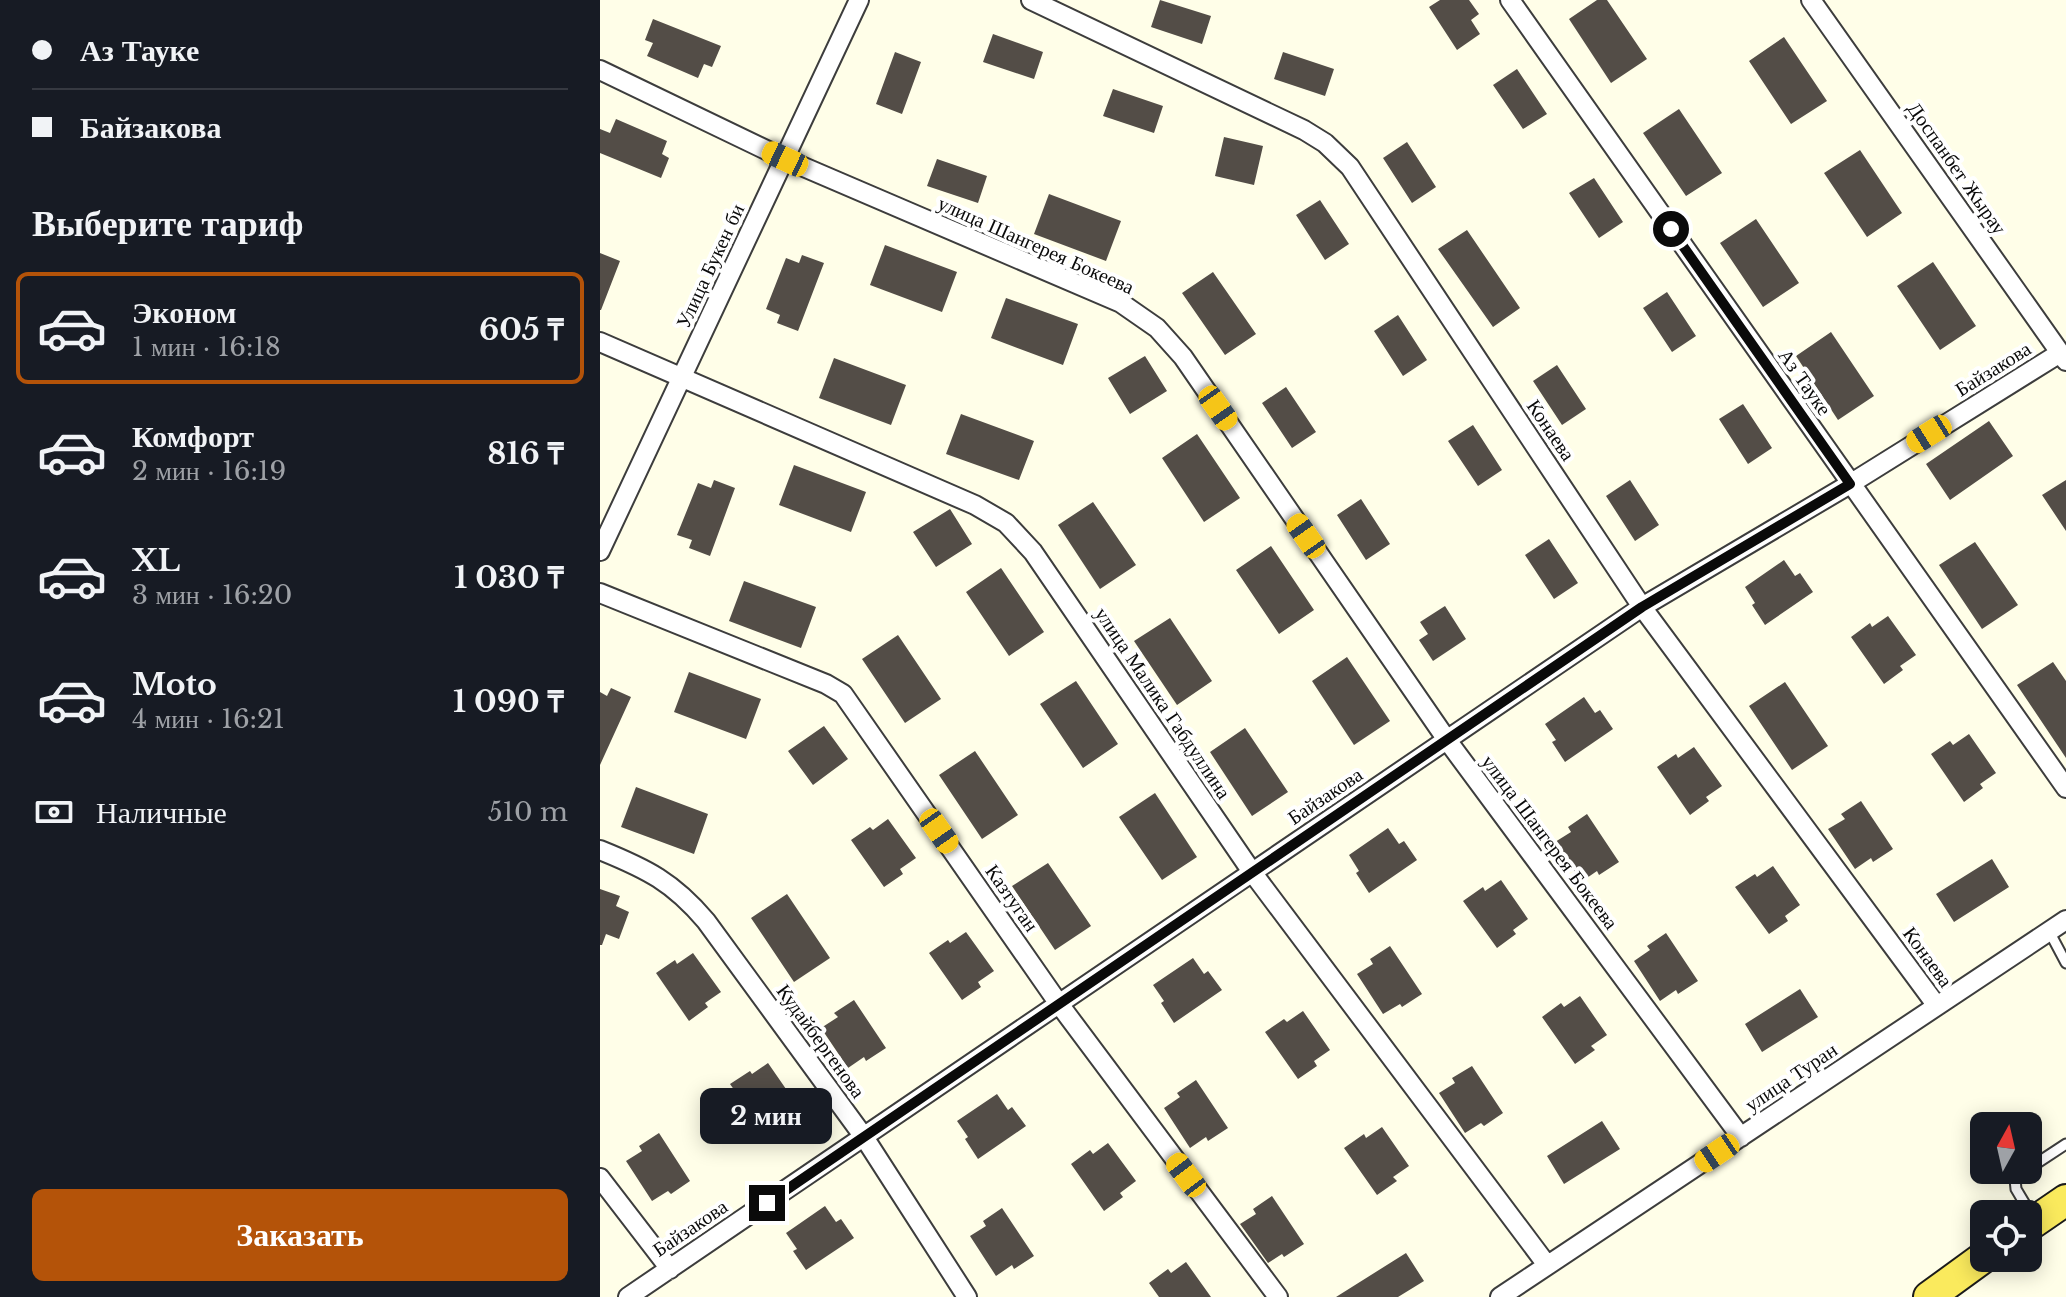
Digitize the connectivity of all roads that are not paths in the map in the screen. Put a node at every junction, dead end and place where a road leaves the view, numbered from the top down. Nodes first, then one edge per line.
1 (859, 0) edge
2 (1031, 0) edge
3 (1510, 0) edge
4 (1811, 0) edge
5 (600, 70) edge
6 (785, 159) junction
7 (600, 342) edge
8 (2063, 357) edge
9 (681, 379) junction
10 (1850, 484) junction
11 (600, 551) edge
12 (600, 593) edge
13 (1642, 607) junction
14 (1447, 740) junction
15 (2066, 788) edge
16 (600, 850) edge
17 (1252, 872) junction
18 (2066, 920) edge
19 (2049, 931) junction
20 (2066, 963) edge
21 (1059, 1004) junction
22 (1937, 1006) junction
23 (864, 1137) junction
24 (1741, 1137) junction
25 (2066, 1144) edge
26 (2042, 1160) edge
27 (600, 1178) edge
28 (2066, 1200) edge
29 (2042, 1216) edge
30 (1547, 1265) junction
31 (1970, 1267) edge
32 (670, 1269) junction
33 (628, 1297) edge
34 (967, 1297) edge
35 (1278, 1297) edge
36 (1500, 1297) edge
37 (1929, 1297) edge

1 - 6 street, Улица Букен би
2 - 13 street, Конаева
3 - 10 street, Аз Тауке
4 - 8 street, Доспанбет Жырау
5 - 6 street, улица Шангерея Бокеева
6 - 9 street, Улица Букен би
6 - 14 street, улица Шангерея Бокеева
7 - 9 street, улица Малика Габдуллина
8 - 10 street, Байзакова
9 - 11 street, Улица Букен би
9 - 17 street, улица Малика Габдуллина
10 - 13 street, Байзакова
10 - 15 street, Аз Тауке
12 - 21 street, Казтуган
13 - 14 street, Байзакова
13 - 22 street, Конаева
14 - 17 street, Байзакова
14 - 24 street, улица Шангерея Бокеева
16 - 23 street, Кудайбергенова
17 - 21 street, Байзакова
17 - 30 street, улица Малика Габдуллина
18 - 19 street, улица Туран
19 - 20 lane
19 - 22 street, улица Туран
21 - 23 street, Байзакова
21 - 35 street, Казтуган
22 - 24 street, улица Туран
23 - 32 street, Байзакова
23 - 34 street, Кудайбергенова
24 - 30 street, улица Туран
25 - 26 lane
27 - 32 street
28 - 29 main road
30 - 36 street, улица Туран
31 - 37 main road
32 - 33 street, Байзакова

